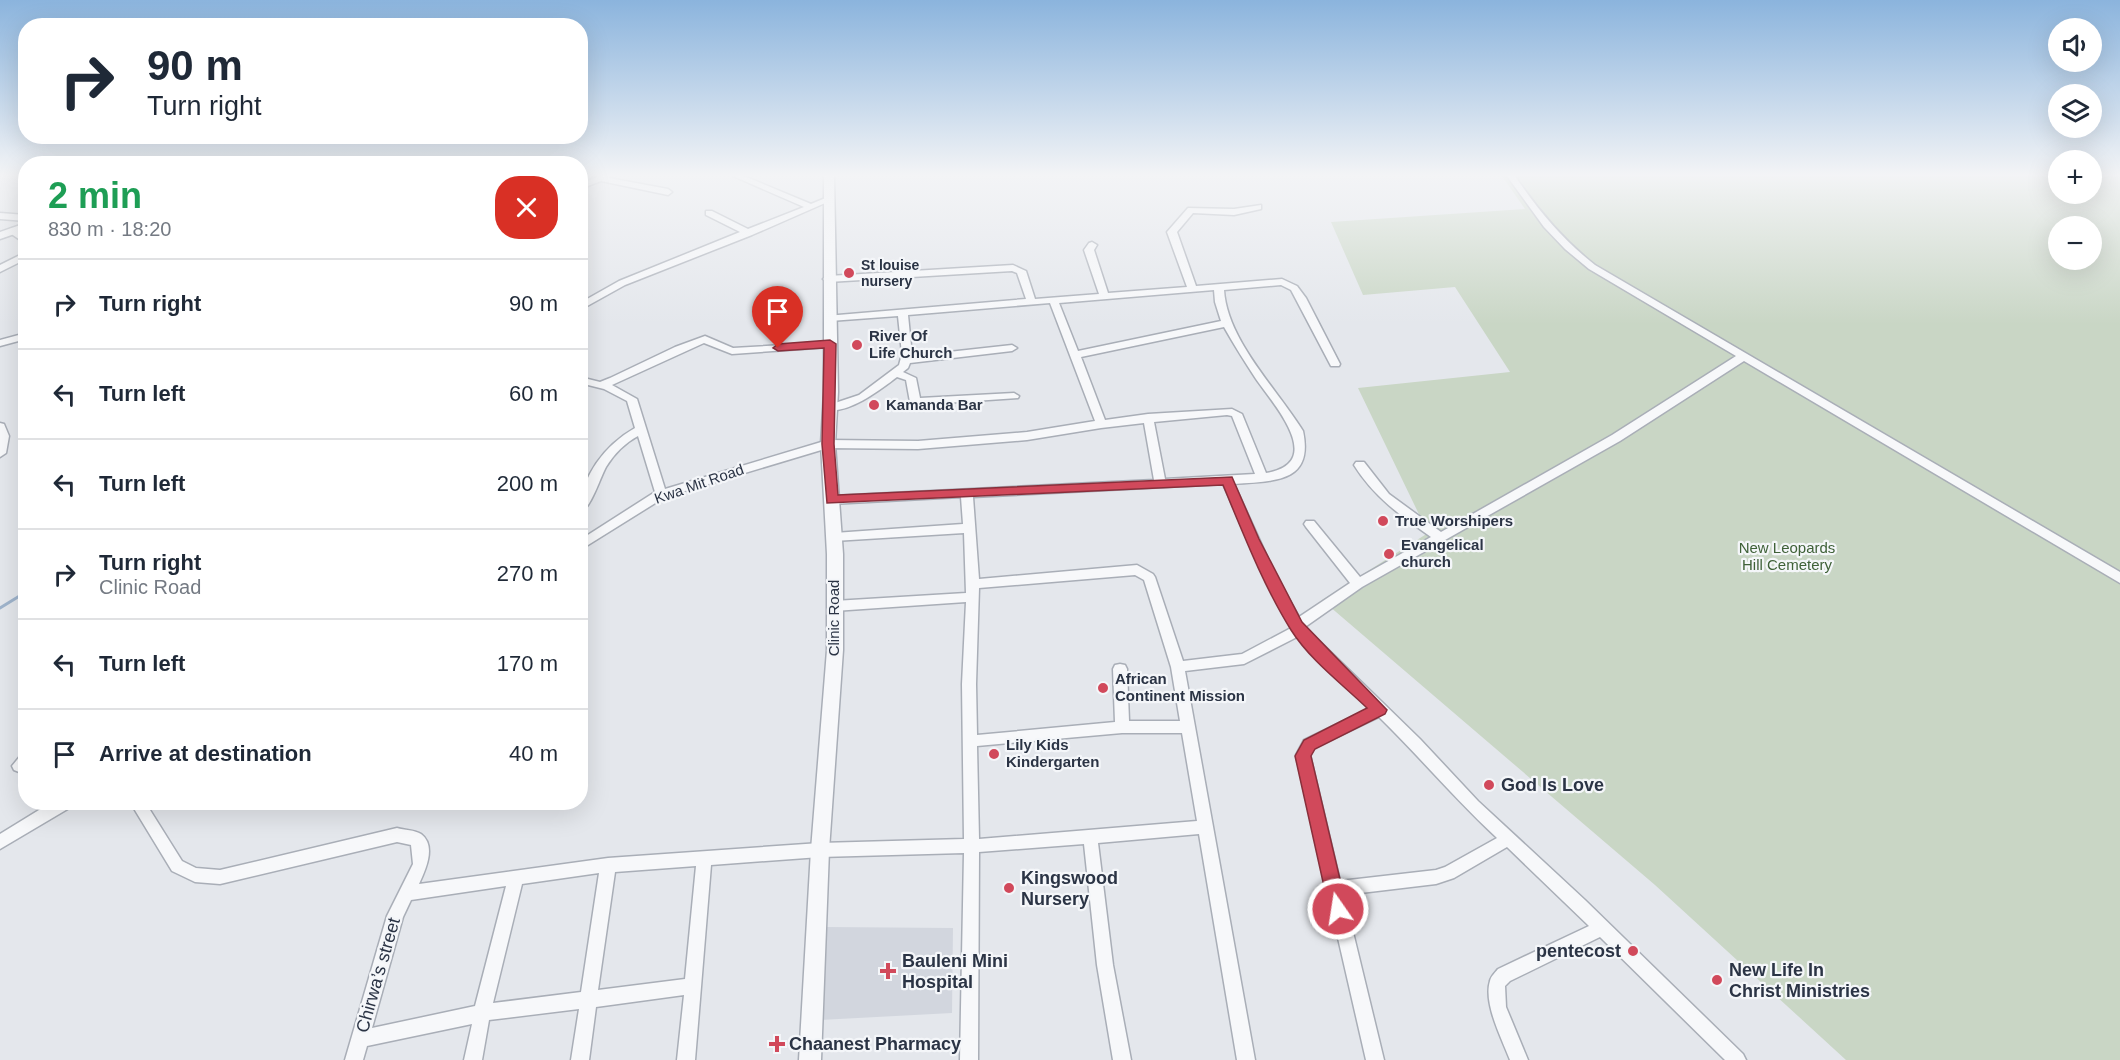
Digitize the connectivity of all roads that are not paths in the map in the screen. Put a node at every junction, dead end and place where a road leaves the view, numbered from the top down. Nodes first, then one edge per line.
1 (734, 225) edge
2 (767, 225) edge
3 (828, 225) edge
4 (1178, 225) edge
5 (1548, 225) edge
6 (18, 229) edge
7 (13, 231) junction
8 (749, 233) junction
9 (18, 235) edge
10 (0, 236) edge
11 (1092, 245) dead end
12 (18, 259) edge
13 (0, 269) edge
14 (828, 279) junction
15 (1219, 286) junction
16 (1192, 288) junction
17 (1104, 296) junction
18 (1053, 299) junction
19 (1031, 301) junction
20 (588, 303) edge
21 (903, 312) junction
22 (830, 318) junction
23 (1227, 324) junction
24 (18, 338) edge
25 (0, 343) edge
26 (830, 344) junction
27 (1012, 348) dead end
28 (1076, 355) junction
29 (1744, 356) junction
30 (906, 360) junction
31 (1335, 364) dead end
32 (896, 374) junction
33 (588, 382) edge
34 (600, 385) junction
35 (1014, 396) dead end
36 (830, 408) junction
37 (1148, 418) junction
38 (1101, 424) junction
39 (0, 427) edge
40 (641, 429) junction
41 (828, 444) junction
42 (0, 453) edge
43 (1360, 465) dead end
44 (1262, 477) junction
45 (1227, 480) junction
46 (1160, 482) junction
47 (588, 492) edge
48 (967, 493) junction
49 (661, 494) junction
50 (831, 500) junction
51 (1310, 524) dead end
52 (969, 528) junction
53 (834, 537) junction
54 (1440, 537) junction
55 (588, 541) edge
56 (2120, 578) edge
57 (1358, 584) junction
58 (972, 591) junction
59 (834, 606) junction
60 (1298, 628) junction
61 (1178, 667) junction
62 (1120, 669) dead end
63 (1379, 710) junction
64 (1122, 727) junction
65 (1187, 727) junction
66 (971, 741) junction
67 (53, 810) edge
68 (141, 810) edge
69 (1204, 827) junction
70 (1090, 835) junction
71 (1508, 839) junction
72 (0, 842) edge
73 (972, 846) junction
74 (820, 850) junction
75 (704, 859) junction
76 (608, 865) junction
77 (516, 877) junction
78 (1334, 889) junction
79 (407, 893) junction
80 (1602, 928) junction
81 (693, 986) junction
82 (587, 999) junction
83 (482, 1013) junction
84 (359, 1039) junction
85 (354, 1060) edge
86 (473, 1060) edge
87 (580, 1060) edge
88 (686, 1060) edge
89 (810, 1060) edge
90 (969, 1060) edge
91 (1122, 1060) edge
92 (1246, 1060) edge
93 (1375, 1060) edge
94 (1519, 1060) edge
95 (1737, 1060) edge

1 - 8 street
2 - 8 street
3 - 14 street, Clinic Road
4 - 16 street
5 - 29 street
6 - 7 street
7 - 9 street
7 - 10 street
8 - 20 street
11 - 17 street
12 - 13 street
14 - 19 street
14 - 22 street, Clinic Road
15 - 16 street
15 - 23 street
15 - 31 street
16 - 17 street
17 - 18 street
18 - 19 street
18 - 28 street
19 - 21 street
21 - 22 street
21 - 30 street
22 - 26 street, Clinic Road
23 - 28 street
23 - 44 street
24 - 25 street
26 - 34 street
26 - 36 street, Clinic Road
27 - 30 street
28 - 38 street
29 - 54 street
29 - 56 street
30 - 32 street
32 - 35 street
32 - 36 street
33 - 34 street
34 - 40 street
36 - 41 street, Clinic Road
37 - 38 street, Kwa Mit Road
37 - 44 street, Kwa Mit Road
37 - 46 street
38 - 41 street, Kwa Mit Road
39 - 42 street
40 - 47 street
40 - 49 street
41 - 49 street, Kwa Mit Road
41 - 50 street, Clinic Road
43 - 54 street
44 - 45 street
45 - 46 street
45 - 60 street
46 - 48 street
48 - 50 street
48 - 52 street
49 - 55 street, Kwa Mit Road
50 - 53 street, Clinic Road
51 - 57 street
52 - 53 street
52 - 58 street
53 - 59 street, Clinic Road
54 - 57 street
57 - 60 street
58 - 59 street
58 - 61 street
58 - 66 street
59 - 74 street, Clinic Road
60 - 61 street
60 - 63 street
61 - 65 street
62 - 64 street
63 - 71 street
63 - 78 street
64 - 65 street
64 - 66 street
65 - 69 street
66 - 73 street
67 - 72 street
68 - 79 street, Chirwa’s street
69 - 70 street
69 - 92 street
70 - 73 street
70 - 91 street
71 - 78 street
71 - 80 street
73 - 74 street
73 - 90 street
74 - 75 street
74 - 89 street, Clinic Road
75 - 76 street
75 - 81 street
76 - 77 street
76 - 82 street
77 - 79 street
77 - 83 street
78 - 93 street
79 - 84 street, Chirwa’s street
80 - 94 street
80 - 95 street
81 - 82 street
81 - 88 street
82 - 83 street
82 - 87 street
83 - 84 street
83 - 86 street
84 - 85 street, Chirwa’s street

